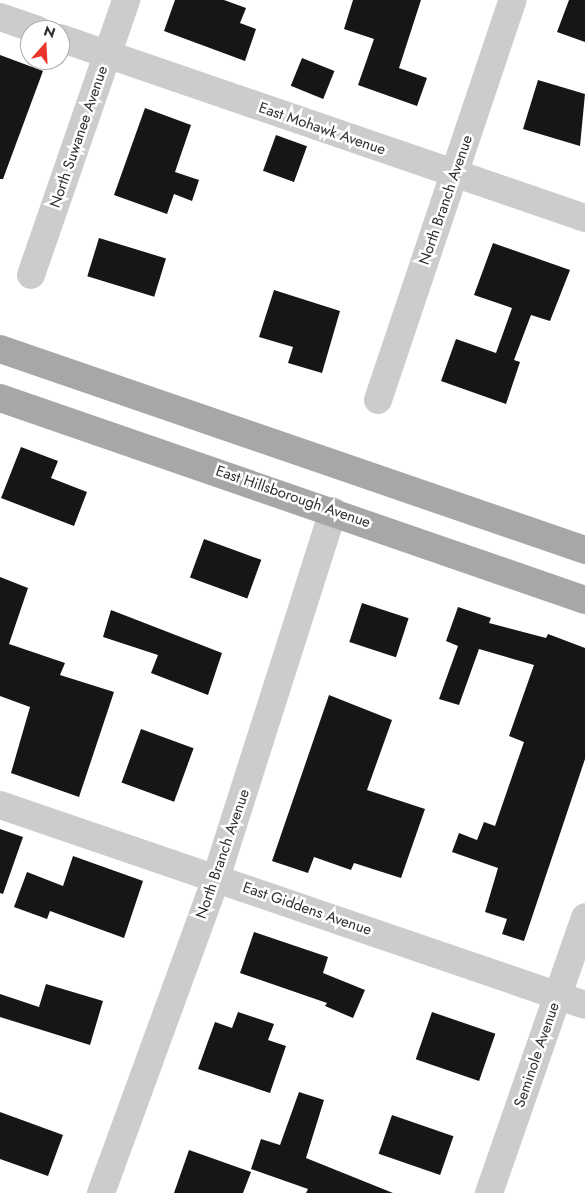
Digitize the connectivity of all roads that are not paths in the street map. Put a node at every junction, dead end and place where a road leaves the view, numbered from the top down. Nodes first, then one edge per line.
1 (126, 0) edge
2 (513, 0) edge
3 (0, 16) edge
4 (20, 23) edge
5 (70, 42) edge
6 (108, 55) junction
7 (455, 174) junction
8 (585, 218) edge
9 (31, 275) dead end
10 (0, 349) edge
11 (0, 398) edge
12 (378, 400) dead end
13 (333, 511) junction
14 (585, 550) edge
15 (585, 600) edge
16 (0, 805) edge
17 (216, 878) junction
18 (585, 917) edge
19 (558, 996) junction
20 (585, 1005) edge
21 (101, 1193) edge
22 (489, 1193) edge

1 - 6 street, North Suwanee Avenue
2 - 7 street, North Branch Avenue
3 - 4 street
5 - 6 street, East Mohawk Avenue
6 - 7 street, East Mohawk Avenue
6 - 9 street, North Suwanee Avenue
7 - 8 street, East Mohawk Avenue
7 - 12 street, North Branch Avenue
10 - 14 main road
11 - 13 main road, East Hillsborough Avenue
13 - 15 main road, East Hillsborough Avenue
13 - 17 street, North Branch Avenue
16 - 17 street, East Giddens Avenue
17 - 19 street, East Giddens Avenue
17 - 21 street, North Branch Avenue
18 - 19 street, Seminole Avenue
19 - 20 street, East Giddens Avenue
19 - 22 street, Seminole Avenue

